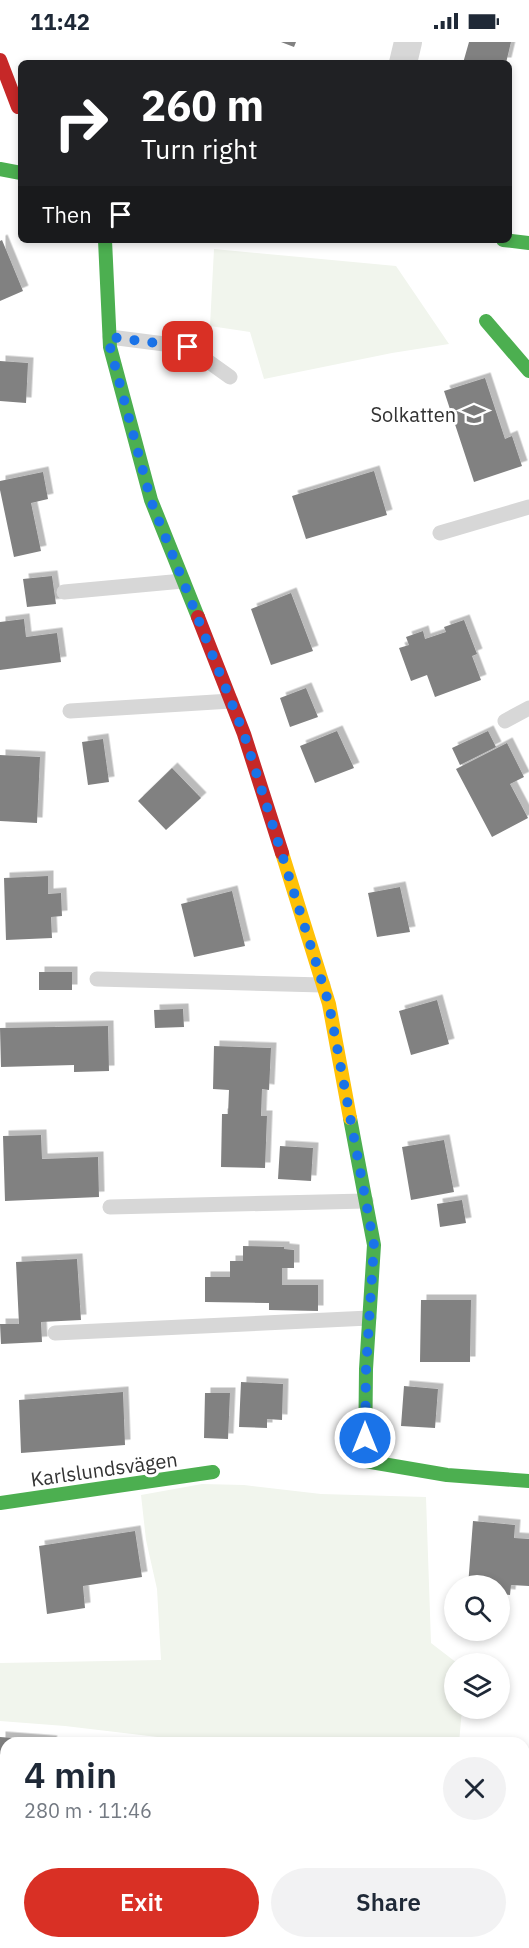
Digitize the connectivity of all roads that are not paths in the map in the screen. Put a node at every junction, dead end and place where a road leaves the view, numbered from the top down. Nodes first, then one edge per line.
1 (408, 42) edge
2 (0, 60) edge
3 (404, 60) edge
4 (18, 107) dead end
5 (0, 168) edge
6 (18, 172) edge
7 (512, 241) edge
8 (105, 243) edge
9 (529, 243) edge
10 (486, 321) dead end
11 (110, 337) junction
12 (529, 371) edge
13 (230, 377) dead end
14 (529, 507) edge
15 (440, 533) dead end
16 (183, 581) junction
17 (64, 592) dead end
18 (231, 701) junction
19 (529, 708) edge
20 (70, 711) dead end
21 (505, 721) dead end
22 (97, 979) dead end
23 (323, 985) junction
24 (366, 1201) junction
25 (110, 1207) dead end
26 (369, 1318) junction
27 (55, 1333) dead end
28 (213, 1472) dead end
29 (529, 1481) edge
30 (0, 1503) edge

1 - 3 street
2 - 4 street
5 - 6 street
7 - 9 street
8 - 11 street
10 - 12 street
11 - 13 lane
11 - 16 street
14 - 15 lane
16 - 17 lane
16 - 18 street
18 - 20 lane
18 - 23 street
19 - 21 lane
22 - 23 lane
23 - 24 street
24 - 25 lane
24 - 26 street
26 - 27 lane
26 - 29 street
28 - 30 street, Karlslundsvägen

